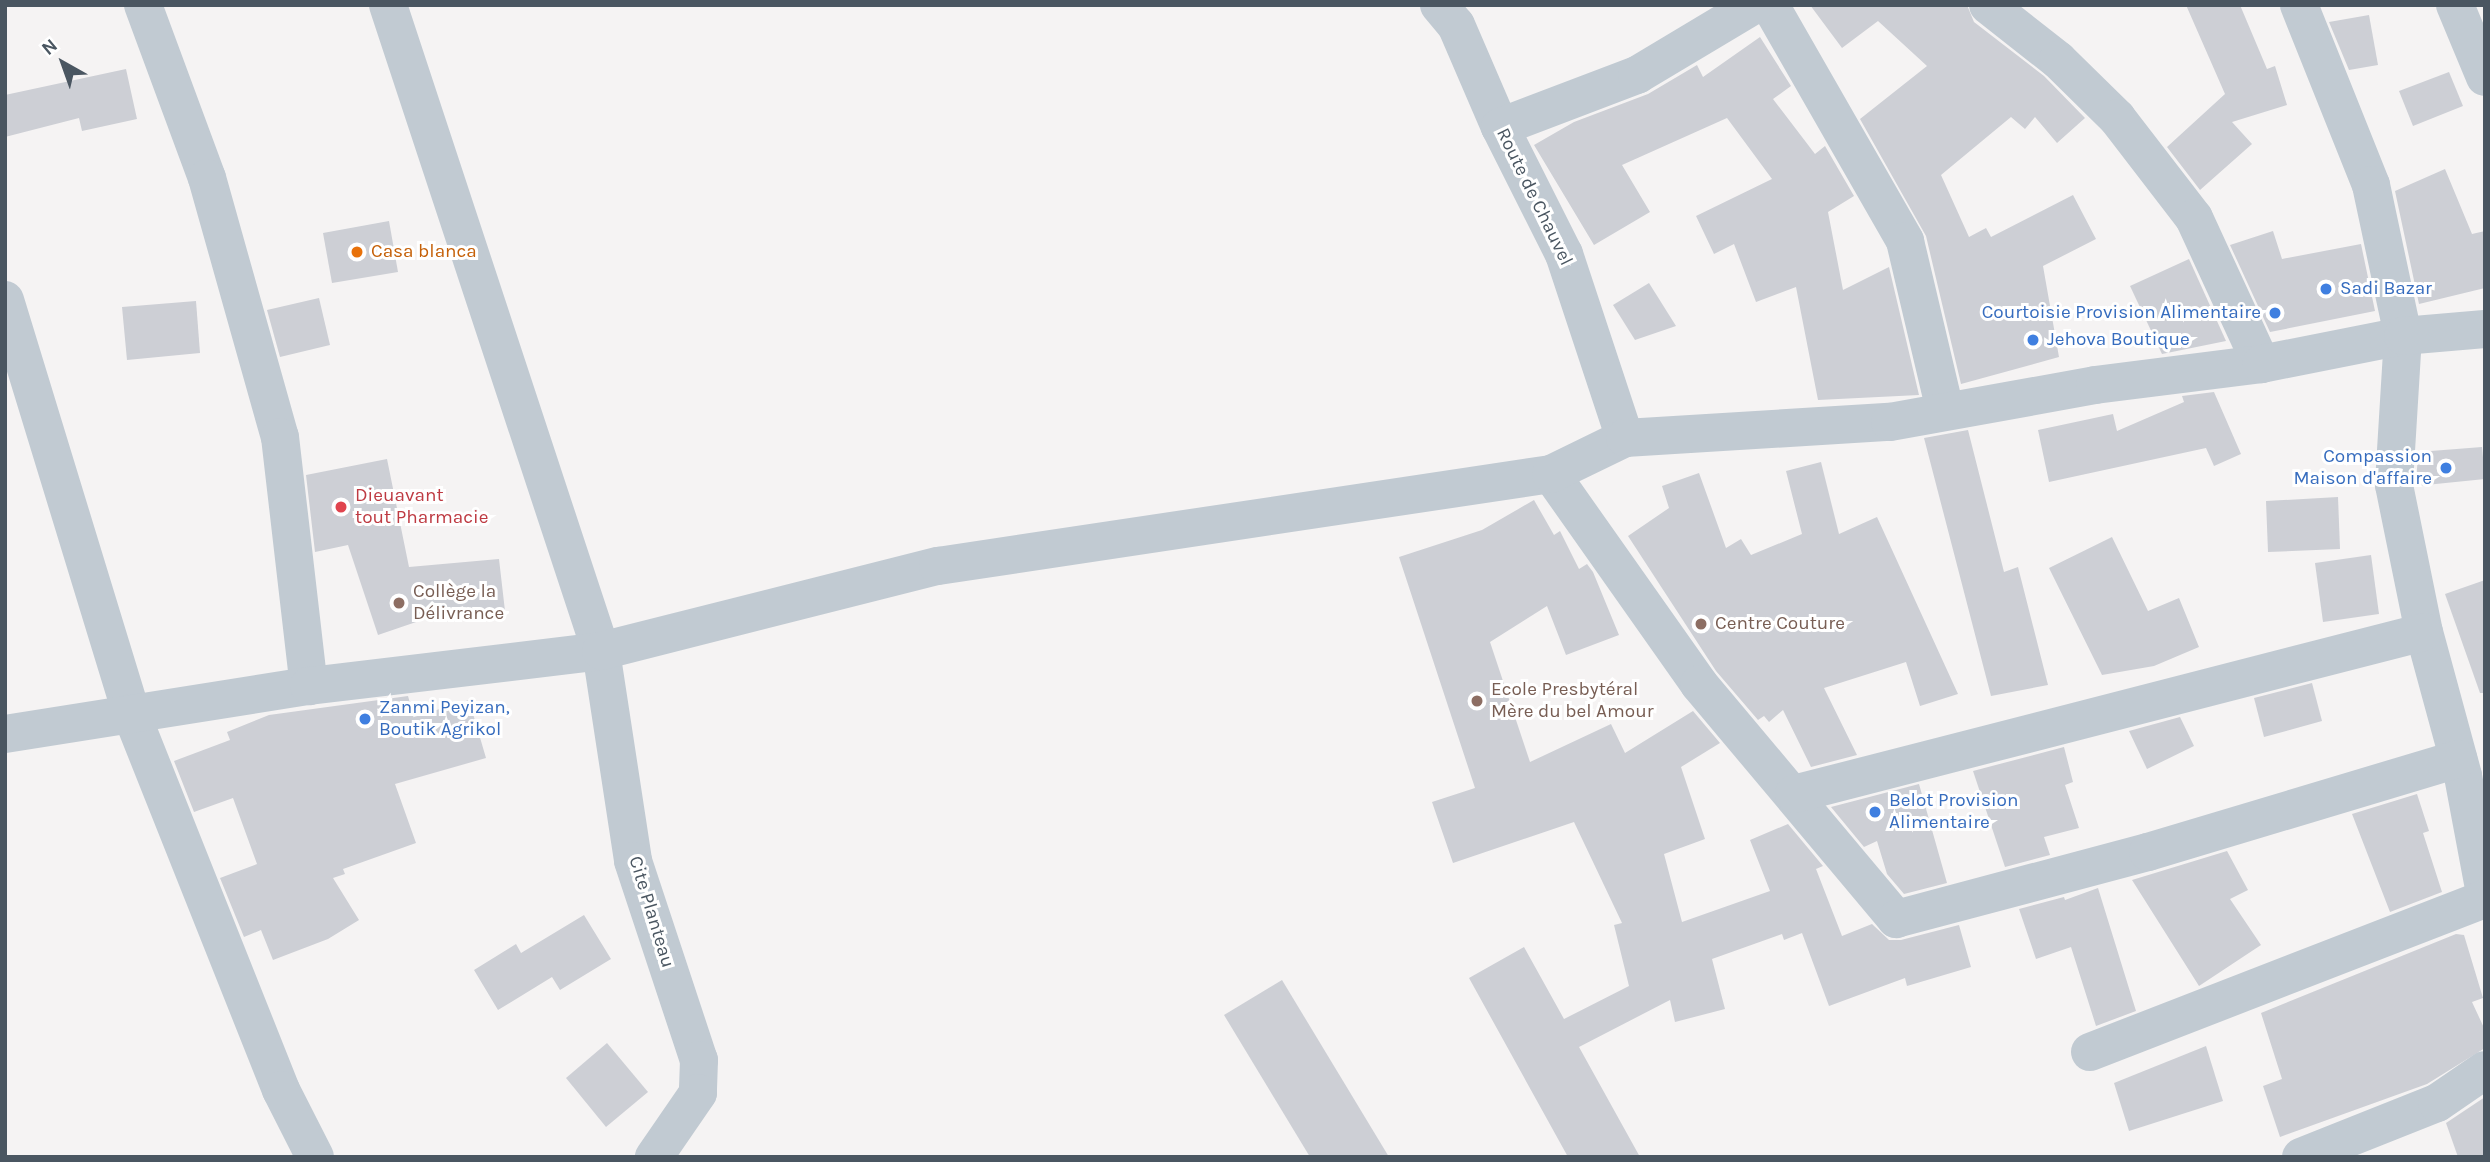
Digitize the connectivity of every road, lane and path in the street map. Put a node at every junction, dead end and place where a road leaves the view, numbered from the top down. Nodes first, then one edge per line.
1 (142, 5) edge
2 (388, 5) edge
3 (1438, 5) edge
4 (1754, 5) edge
5 (1770, 5) edge
6 (1988, 5) edge
7 (2299, 5) edge
8 (2455, 5) edge
9 (2485, 77) edge
10 (1500, 127) junction
11 (5, 300) edge
12 (2485, 329) edge
13 (2403, 336) junction
14 (2261, 363) junction
15 (1945, 410) junction
16 (1625, 438) junction
17 (1551, 474) junction
18 (2424, 632) junction
19 (601, 651) junction
20 (309, 686) junction
21 (131, 713) junction
22 (5, 734) edge
23 (2458, 759) junction
24 (1794, 794) junction
25 (2485, 893) edge
26 (2485, 900) edge
27 (2090, 1052) dead end
28 (2485, 1070) edge
29 (315, 1157) edge
30 (654, 1157) edge
31 (2301, 1157) edge

1 - 20 street
2 - 19 street, Cite Planteau
3 - 10 street, Route de Chauvel
4 - 10 street
5 - 15 street
6 - 14 street
7 - 13 street
8 - 9 street
10 - 16 street, Route de Chauvel
11 - 21 street
12 - 13 street
13 - 14 street
13 - 18 street
14 - 15 street
15 - 16 street
16 - 17 street
17 - 19 street
17 - 24 street
18 - 23 street
18 - 24 street
19 - 20 street
19 - 30 street, Cite Planteau
20 - 21 street
21 - 22 street
21 - 29 street
23 - 24 street
23 - 25 street
26 - 27 street
28 - 31 street

